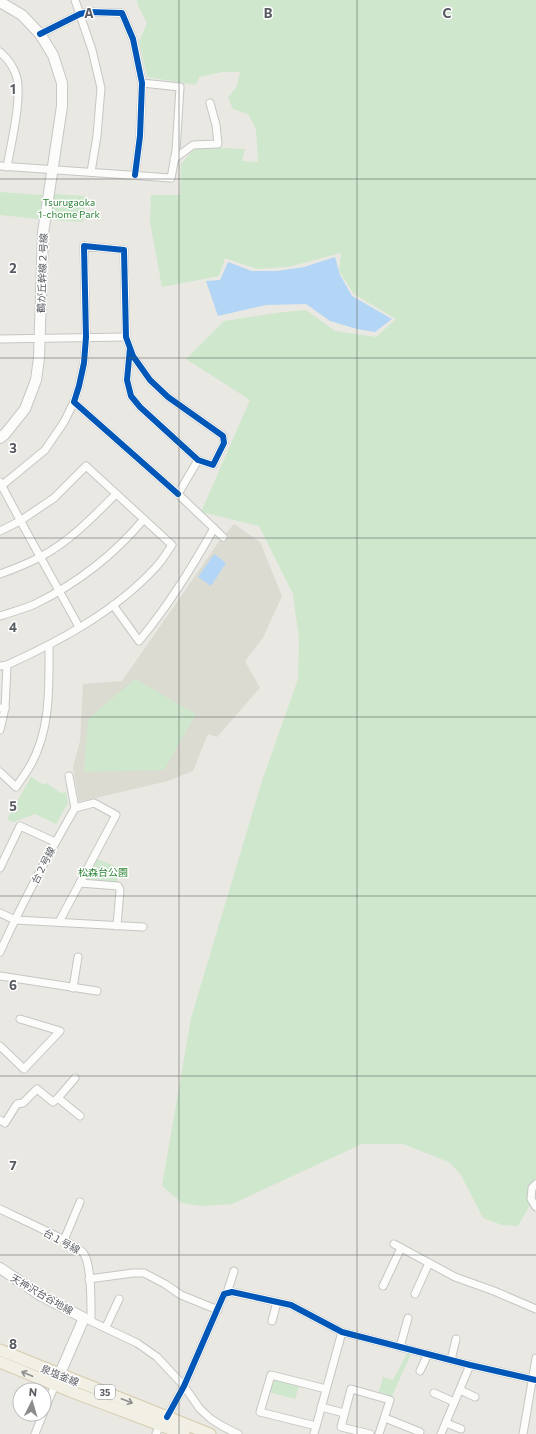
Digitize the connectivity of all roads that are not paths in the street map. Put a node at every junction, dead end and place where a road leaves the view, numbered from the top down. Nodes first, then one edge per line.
1 (75, 0) edge
2 (0, 2) edge
3 (80, 14) junction
4 (40, 34) junction
5 (0, 52) edge
6 (142, 83) junction
7 (210, 103) dead end
8 (174, 159) junction
9 (4, 167) edge
10 (53, 171) junction
11 (91, 172) junction
12 (135, 175) junction
13 (126, 337) junction
14 (40, 338) junction
15 (86, 338) junction
16 (0, 339) edge
17 (130, 348) junction
18 (74, 402) junction
19 (0, 438) edge
20 (198, 460) junction
21 (1, 485) edge
22 (116, 494) junction
23 (178, 494) junction
24 (144, 519) junction
25 (20, 521) junction
26 (214, 528) junction
27 (0, 531) edge
28 (223, 537) dead end
29 (41, 557) junction
30 (0, 574) edge
31 (59, 591) junction
32 (113, 605) junction
33 (0, 616) edge
34 (79, 627) junction
35 (49, 646) junction
36 (3, 666) edge
37 (2, 708) edge
38 (0, 730) edge
39 (0, 772) edge
40 (69, 776) dead end
41 (75, 808) junction
42 (55, 842) junction
43 (0, 868) edge
44 (80, 883) junction
45 (0, 913) edge
46 (15, 920) junction
47 (60, 922) junction
48 (118, 926) junction
49 (143, 927) dead end
50 (0, 952) edge
51 (78, 957) dead end
52 (0, 976) edge
53 (73, 988) junction
54 (97, 991) dead end
55 (20, 1019) dead end
56 (0, 1046) edge
57 (75, 1078) dead end
58 (58, 1098) junction
59 (80, 1116) dead end
60 (0, 1120) edge
61 (536, 1184) edge
62 (80, 1202) dead end
63 (536, 1207) edge
64 (0, 1209) edge
65 (64, 1240) junction
66 (394, 1244) dead end
67 (401, 1248) junction
68 (429, 1263) junction
69 (0, 1268) edge
70 (234, 1272) dead end
71 (89, 1278) junction
72 (383, 1286) dead end
73 (227, 1293) junction
74 (415, 1294) dead end
75 (119, 1299) dead end
76 (277, 1302) junction
77 (536, 1309) edge
78 (218, 1310) junction
79 (408, 1318) dead end
80 (87, 1319) junction
81 (272, 1321) dead end
82 (106, 1328) junction
83 (342, 1332) junction
84 (456, 1339) dead end
85 (400, 1347) junction
86 (0, 1350) edge
87 (428, 1354) junction
88 (536, 1358) edge
89 (451, 1360) junction
90 (0, 1362) edge
91 (470, 1365) junction
92 (420, 1371) dead end
93 (59, 1374) junction
94 (534, 1380) edge
95 (55, 1385) junction
96 (184, 1386) junction
97 (326, 1389) junction
98 (460, 1390) junction
99 (52, 1392) edge
100 (434, 1393) dead end
101 (475, 1397) dead end
102 (454, 1402) junction
103 (321, 1407) junction
104 (344, 1413) junction
105 (385, 1418) junction
106 (40, 1422) edge
107 (446, 1423) junction
108 (161, 1425) edge
109 (461, 1429) dead end
110 (315, 1430) edge
111 (35, 1434) edge
112 (184, 1434) edge
113 (210, 1434) edge
114 (238, 1434) edge
115 (370, 1434) edge
116 (379, 1434) edge
117 (419, 1434) edge
118 (441, 1434) edge
119 (523, 1434) edge

1 - 3 street
2 - 4 street, 鶴が丘幹線２号線
3 - 4 street
3 - 6 street
3 - 11 street
4 - 10 street, 鶴が丘幹線２号線
5 - 9 street
6 - 8 street
6 - 12 street
7 - 8 street
8 - 12 street
9 - 10 street
10 - 11 street
10 - 14 street, 鶴が丘幹線２号線
11 - 12 street
13 - 15 street
13 - 15 street
13 - 17 street
14 - 15 street
14 - 16 street
14 - 19 street, 鶴が丘幹線２号線
15 - 18 street
17 - 20 street
17 - 20 street
18 - 21 street
18 - 23 street
20 - 23 street
21 - 25 street
22 - 24 street
22 - 25 street
22 - 29 street
23 - 26 street
24 - 31 street
24 - 32 street
25 - 27 street
25 - 29 street
26 - 28 street
26 - 32 street
29 - 30 street
29 - 31 street
31 - 33 street
31 - 34 street
32 - 34 street
34 - 35 street
35 - 36 street
35 - 39 street
36 - 37 street
37 - 38 street
40 - 41 street
41 - 42 street, 台２号線
41 - 44 street
42 - 43 street
42 - 46 street, 台２号線
44 - 47 street
44 - 48 street
45 - 46 street
46 - 47 street
46 - 50 street, 台２号線
47 - 48 street
48 - 49 street
51 - 53 street
52 - 53 street
53 - 54 street
55 - 56 street
57 - 58 street
58 - 59 street
58 - 60 street
61 - 63 street
62 - 65 street
64 - 65 street, 台１号線
65 - 71 street, 台１号線
66 - 67 street
67 - 68 street
67 - 72 street
68 - 74 street
68 - 77 street
69 - 80 street, 天神沢台谷地線
70 - 73 street
71 - 78 street
71 - 80 street, 台１号線
73 - 76 street
73 - 78 street
75 - 82 street
76 - 81 street
76 - 83 street
78 - 96 street
79 - 85 street
80 - 82 street
80 - 93 street
82 - 96 street
83 - 85 street
83 - 97 street
84 - 89 street
85 - 87 street
86 - 93 main road, 泉塩釜線 / 35
87 - 89 street
87 - 92 street
88 - 94 street
89 - 91 street
95 -> 90 main road, 泉塩釜線 / 35
91 - 94 street
91 - 98 street
93 - 95 street
93 -> 108 main road, 泉塩釜線 / 35
94 - 119 street
95 - 99 street
95 - 108 main road, 泉塩釜線 / 35
96 - 108 street
96 - 114 street
97 - 103 street
97 - 110 street
98 - 101 street
98 - 102 street
100 - 102 street
102 - 107 street
103 - 104 street
103 - 110 street
104 - 105 street
104 - 115 street
105 - 116 street
105 - 117 street
106 - 111 street
107 - 109 street
107 - 118 street
108 - 112 main road, 泉塩釜線 / 35
108 - 113 main road, 泉塩釜線 / 35

